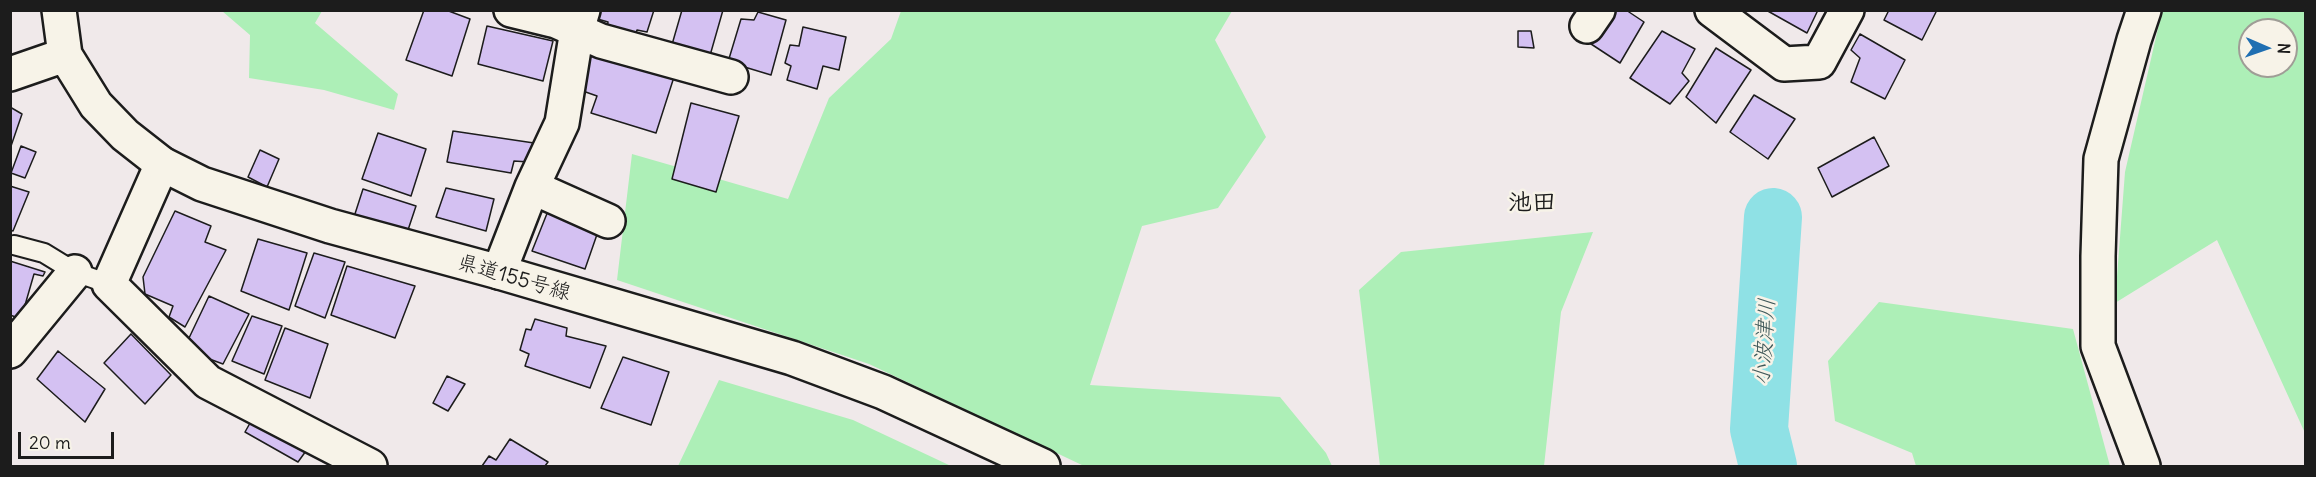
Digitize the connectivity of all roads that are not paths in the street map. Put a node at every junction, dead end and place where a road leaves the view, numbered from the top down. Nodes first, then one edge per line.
1 (59, 10) edge
2 (511, 10) edge
3 (1712, 10) edge
4 (1847, 10) edge
5 (2144, 10) edge
6 (580, 20) edge
7 (65, 55) junction
8 (10, 74) edge
9 (731, 77) dead end
10 (162, 164) junction
11 (532, 187) junction
12 (608, 221) dead end
13 (14, 244) dead end
14 (75, 272) junction
15 (499, 272) junction
16 (109, 284) junction
17 (10, 351) edge
18 (370, 466) edge
19 (1043, 466) edge
20 (2143, 466) edge

1 - 7 street, 県道155号線
2 - 6 street
3 - 4 street
5 - 20 street
6 - 9 street
6 - 11 street
7 - 8 street
7 - 10 street, 県道155号線
10 - 15 street, 県道155号線
10 - 16 street
11 - 12 street
11 - 15 street
13 - 14 lane
14 - 16 lane
14 - 17 street
15 - 19 street, 県道155号線
16 - 18 street

